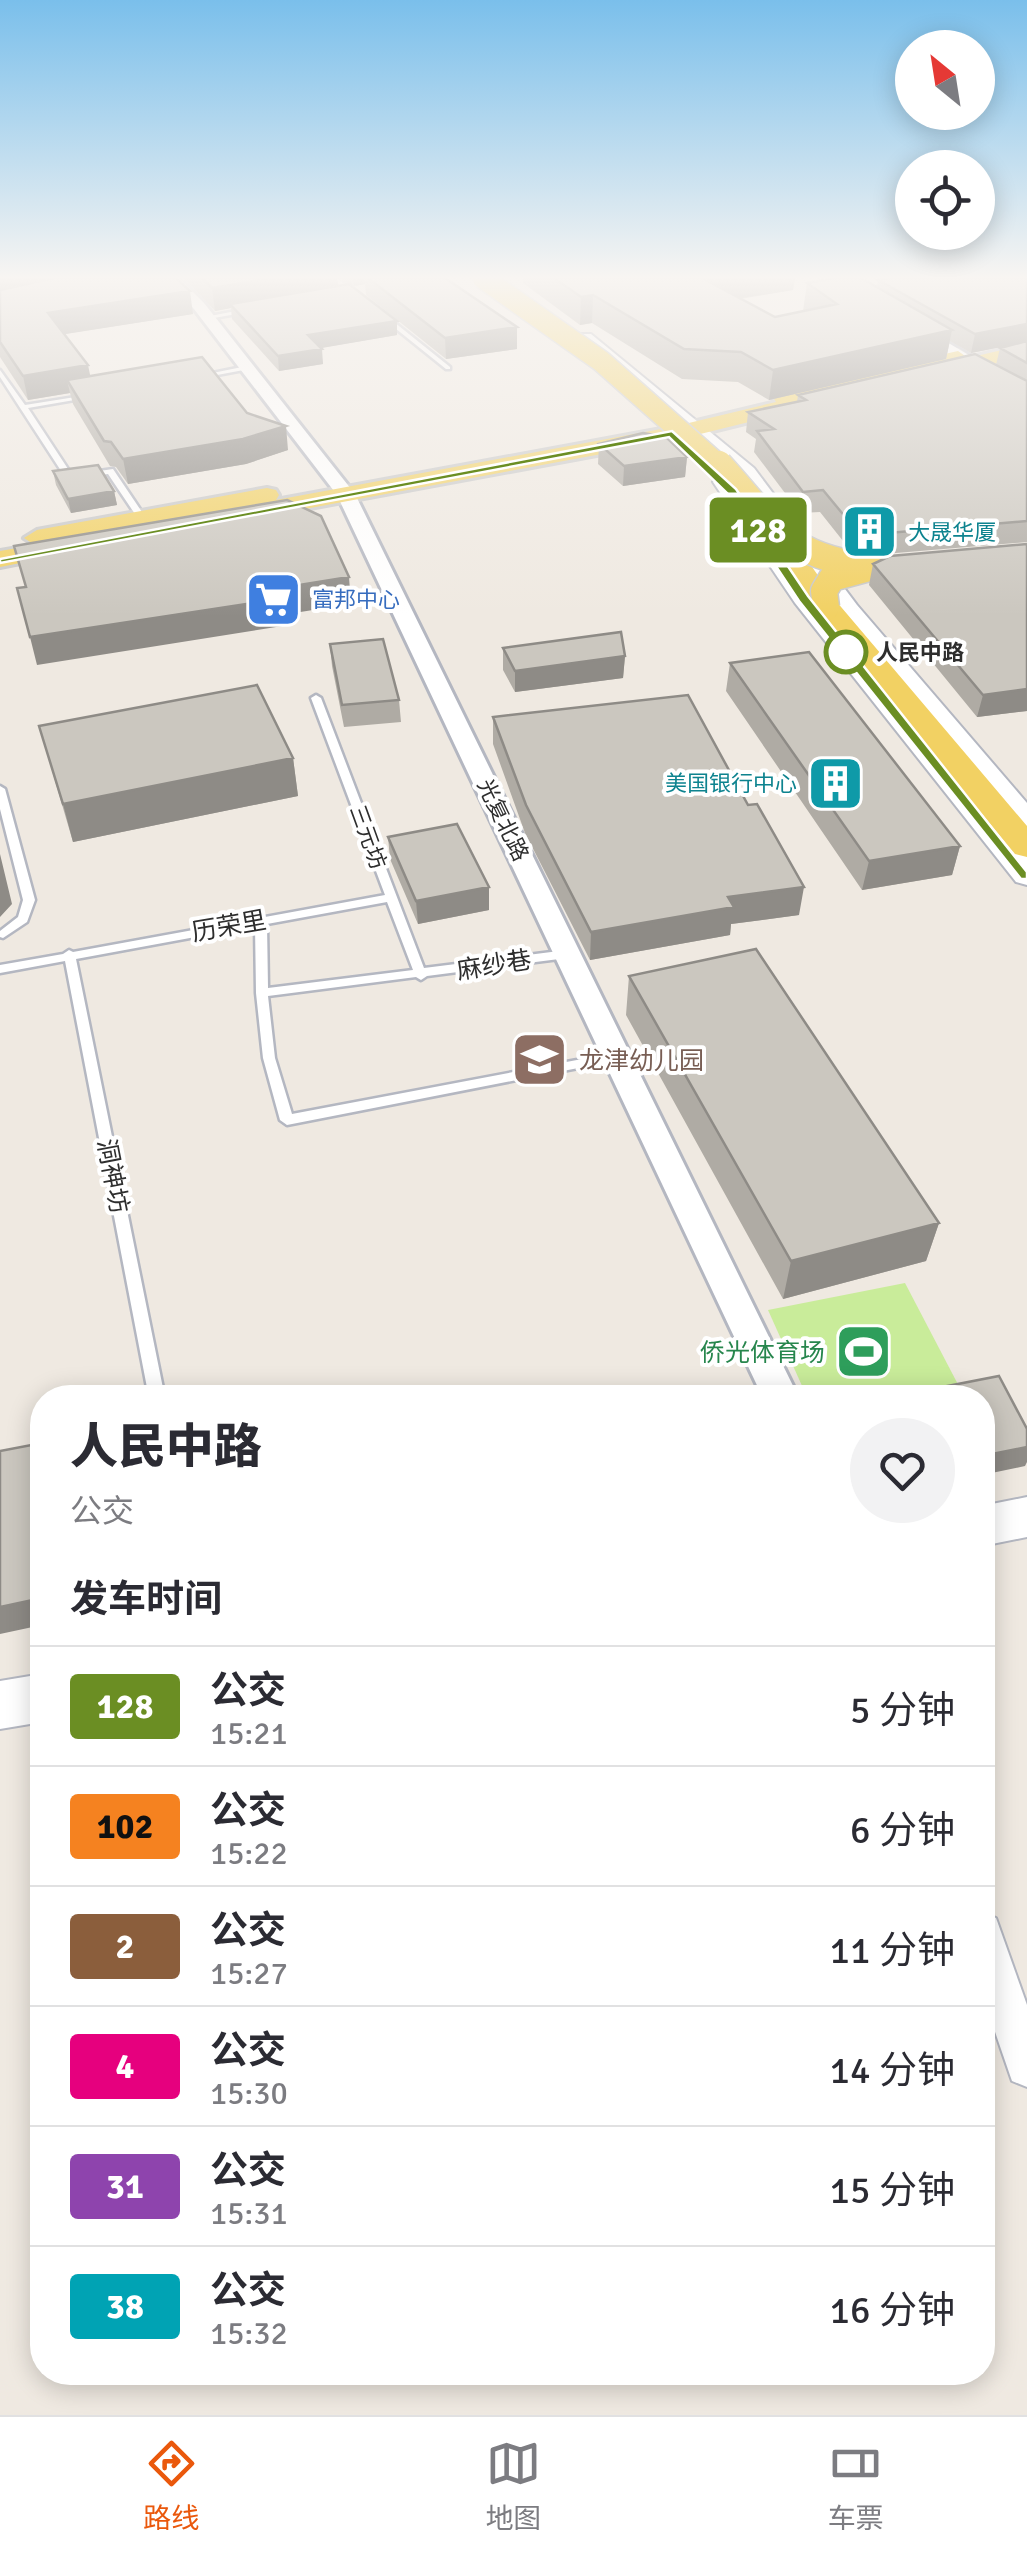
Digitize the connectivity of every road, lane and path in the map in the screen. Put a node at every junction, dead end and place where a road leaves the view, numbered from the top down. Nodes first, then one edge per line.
1 (12, 391) edge
2 (266, 391) edge
3 (629, 391) edge
4 (637, 391) edge
5 (642, 391) edge
6 (834, 391) edge
7 (98, 394) edge
8 (23, 407) junction
9 (678, 426) junction
10 (341, 488) junction
11 (758, 508) junction
12 (142, 518) junction
13 (0, 544) edge
14 (0, 559) edge
15 (826, 607) junction
16 (316, 698) dead end
17 (0, 790) edge
18 (1027, 822) edge
19 (1027, 847) edge
20 (1027, 876) edge
21 (389, 898) junction
22 (261, 920) junction
23 (3, 934) dead end
24 (68, 954) junction
25 (566, 954) junction
26 (0, 969) edge
27 (421, 976) junction
28 (262, 994) junction
29 (614, 1057) junction
30 (155, 1385) edge
31 (775, 1385) edge
32 (1027, 1517) edge
33 (995, 1523) edge
34 (30, 1700) edge
35 (0, 1706) edge
36 (995, 1971) edge
37 (1027, 2066) edge

1 - 8 lane
2 - 10 street, 光复北路
3 - 9 main road
4 - 11 main road, bridge
5 - 9 main road
6 - 9 main road
7 - 8 lane
8 - 12 lane
9 - 10 main road
9 - 18 main road
9 - 20 main road
10 - 12 main road
10 - 14 main road
10 - 25 street, 光复北路
11 - 15 main road, bridge
11 - 15 main road, bridge
12 - 13 main road
15 - 19 main road
16 - 21 lane, 三元坊
17 - 23 lane
21 - 22 lane, 历荣里
21 - 27 lane, 三元坊
22 - 24 lane, 历荣里
22 - 28 lane
24 - 26 lane, 历荣里
24 - 30 lane, 洞神坊
25 - 27 lane, 麻纱巷
25 - 29 street, 光复北路
27 - 28 lane, 麻纱巷
28 - 29 lane
29 - 31 street, 光复北路
32 - 33 main road
34 - 35 main road
36 - 37 street

